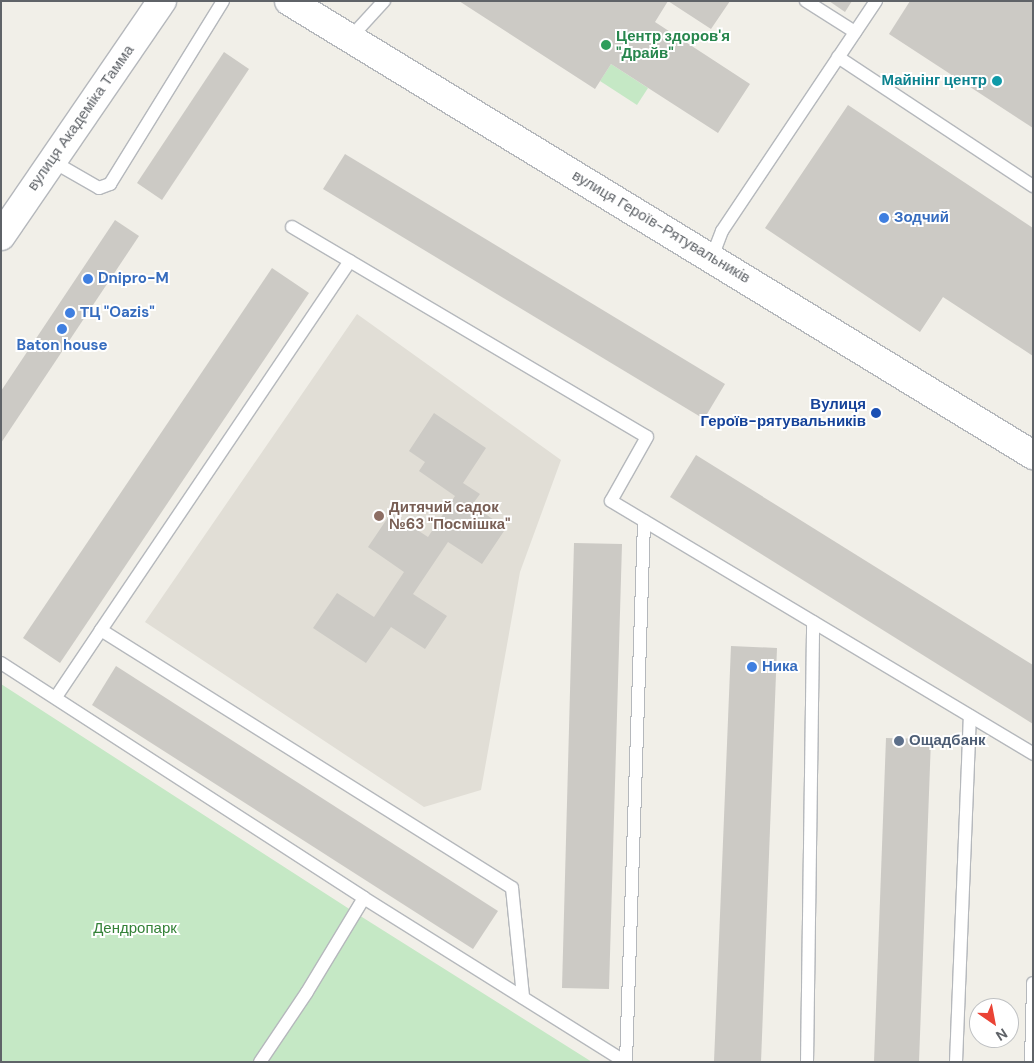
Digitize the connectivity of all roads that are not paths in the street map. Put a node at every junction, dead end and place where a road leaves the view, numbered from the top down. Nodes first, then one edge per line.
1 (162, 1) edge
2 (223, 1) edge
3 (288, 1) edge
4 (384, 1) edge
5 (806, 1) edge
6 (876, 1) edge
7 (855, 32) junction
8 (351, 37) junction
9 (838, 57) junction
10 (52, 161) junction
11 (1033, 186) edge
12 (292, 226) dead end
13 (1, 236) edge
14 (712, 257) junction
15 (350, 261) junction
16 (1033, 455) edge
17 (644, 521) junction
18 (813, 622) junction
19 (101, 630) junction
20 (1, 663) edge
21 (56, 697) junction
22 (970, 716) junction
23 (1033, 754) edge
24 (364, 898) junction
25 (1033, 983) edge
26 (523, 997) junction
27 (260, 1062) edge
28 (625, 1062) edge
29 (807, 1062) edge
30 (956, 1062) edge
31 (1031, 1062) edge

1 - 10 main road, вулиця Академіка Тамма
2 - 10 lane
3 - 8 main road, вулиця Героїв-Рятувальників
4 - 8 lane
5 - 7 lane
6 - 7 lane
7 - 9 lane
8 - 14 main road, вулиця Героїв-Рятувальників
9 - 11 lane
9 - 14 lane
10 - 13 main road, вулиця Академіка Тамма
12 - 15 lane
14 - 16 main road, вулиця Героїв-Рятувальників
15 - 17 lane
15 - 19 lane
17 - 18 lane
17 - 28 lane
18 - 22 lane
18 - 29 lane
19 - 21 lane
19 - 26 lane
20 - 21 lane
21 - 24 lane
22 - 23 lane
22 - 30 lane
24 - 26 lane
24 - 27 lane
25 - 31 lane
26 - 28 lane

